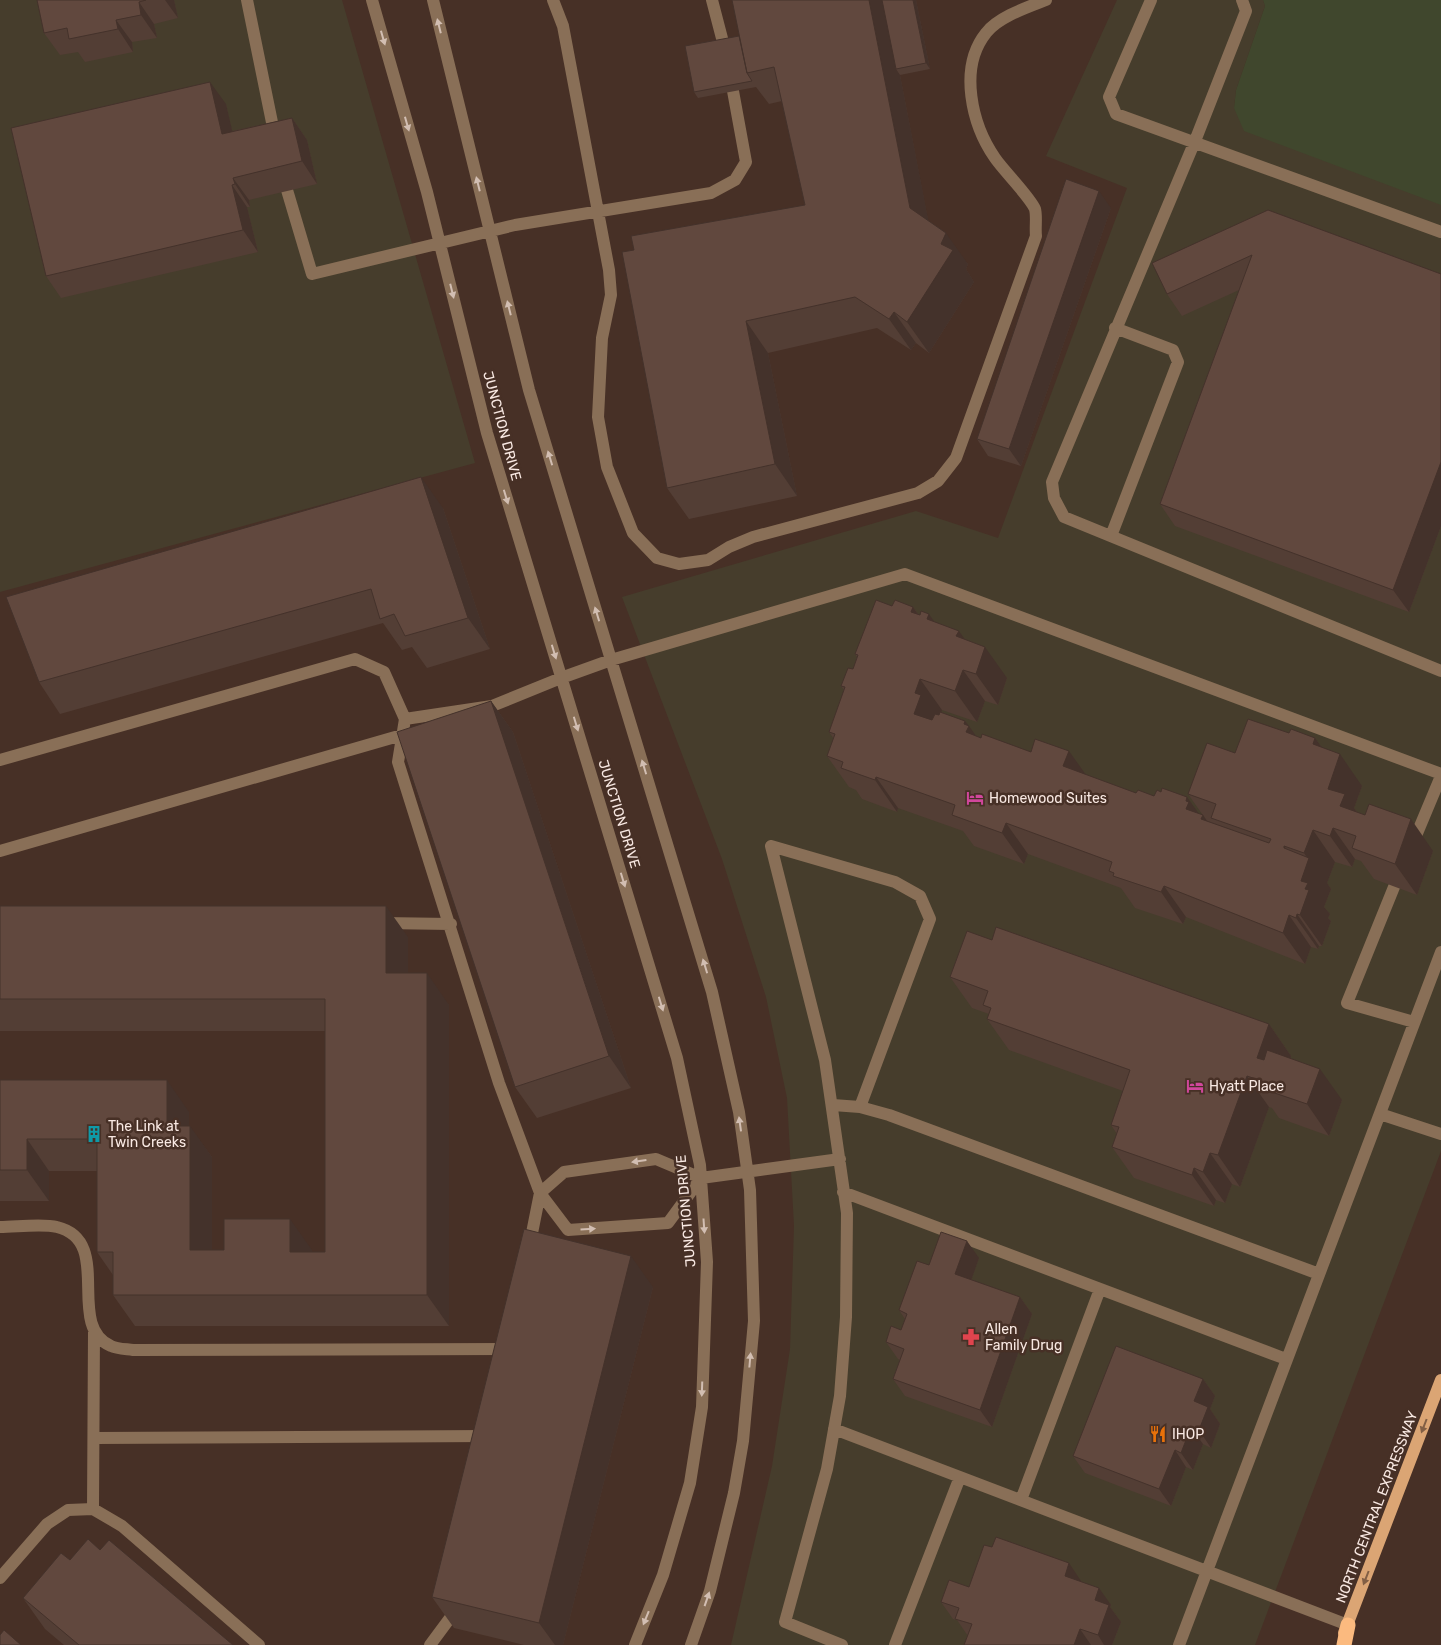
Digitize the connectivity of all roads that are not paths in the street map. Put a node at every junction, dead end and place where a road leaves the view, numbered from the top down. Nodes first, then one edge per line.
1 (247, 0) edge
2 (372, 0) edge
3 (433, 0) edge
4 (553, 0) edge
5 (712, 0) edge
6 (1046, 0) edge
7 (1151, 0) edge
8 (1242, 0) edge
9 (724, 46) edge
10 (733, 91) edge
11 (1195, 141) junction
12 (277, 147) edge
13 (287, 190) edge
14 (596, 210) junction
15 (490, 231) junction
16 (1441, 232) edge
17 (440, 244) junction
18 (1115, 328) junction
19 (1111, 536) junction
20 (611, 660) junction
21 (1441, 670) edge
22 (561, 678) junction
23 (405, 719) junction
24 (402, 735) junction
25 (0, 760) edge
26 (1441, 775) edge
27 (1412, 844) dead end
28 (0, 852) edge
29 (1394, 887) edge
30 (373, 923) edge
31 (451, 924) junction
32 (1441, 952) edge
33 (1414, 1022) junction
34 (833, 1105) junction
35 (860, 1107) junction
36 (1380, 1114) junction
37 (1441, 1134) edge
38 (840, 1158) junction
39 (747, 1173) junction
40 (701, 1178) junction
41 (843, 1192) junction
42 (540, 1194) junction
43 (0, 1226) edge
44 (526, 1262) edge
45 (1319, 1274) junction
46 (1100, 1289) junction
47 (94, 1332) junction
48 (509, 1349) edge
49 (1286, 1359) junction
50 (1441, 1380) edge
51 (834, 1429) junction
52 (94, 1438) junction
53 (487, 1453) edge
54 (960, 1477) junction
55 (1021, 1500) junction
56 (93, 1508) junction
57 (1206, 1571) junction
58 (0, 1578) edge
59 (457, 1596) edge
60 (1348, 1625) junction
61 (259, 1645) edge
62 (430, 1645) edge
63 (635, 1645) edge
64 (691, 1645) edge
65 (842, 1645) edge
66 (895, 1645) edge
67 (1179, 1645) edge
68 (1342, 1645) edge

1 - 12 street
2 -> 17 street, JUNCTION DRIVE
15 -> 3 street
4 - 14 street
5 - 9 street
6 - 14 street
7 - 11 street
8 - 11 street
10 - 14 street
11 - 16 street
11 - 18 street
13 - 17 street
14 - 15 street
15 - 17 street
20 -> 15 street
17 -> 22 street, JUNCTION DRIVE
18 - 19 street
18 - 19 street
19 - 21 street
20 - 22 street
20 - 26 street
39 -> 20 street
22 - 23 street
22 -> 40 street, JUNCTION DRIVE
23 - 24 street
23 - 25 street
24 - 28 street
24 - 31 street
26 - 27 street
29 - 33 street
30 - 31 street
31 - 42 street
32 - 33 street
33 - 36 street
34 - 35 street
34 - 35 street
34 - 38 street
35 - 45 street
36 - 37 street
36 - 45 street
38 - 39 street
38 - 41 street
39 - 40 street
64 -> 39 street
40 -> 42 street
42 -> 40 street
40 -> 63 street, JUNCTION DRIVE
41 - 46 street
41 - 51 street
42 - 44 street
43 - 47 street
45 - 49 street
46 - 49 street
46 - 55 street
47 - 48 street
47 - 52 street
49 - 57 street
50 -> 60 main road, NORTH CENTRAL EXPRESSWAY
51 - 54 street
51 - 65 street
52 - 53 street
52 - 56 street
54 - 55 street
54 - 66 street
55 - 57 street
56 - 58 street
56 - 61 street
57 - 60 street
57 - 67 street
59 - 62 street
60 - 68 highway

